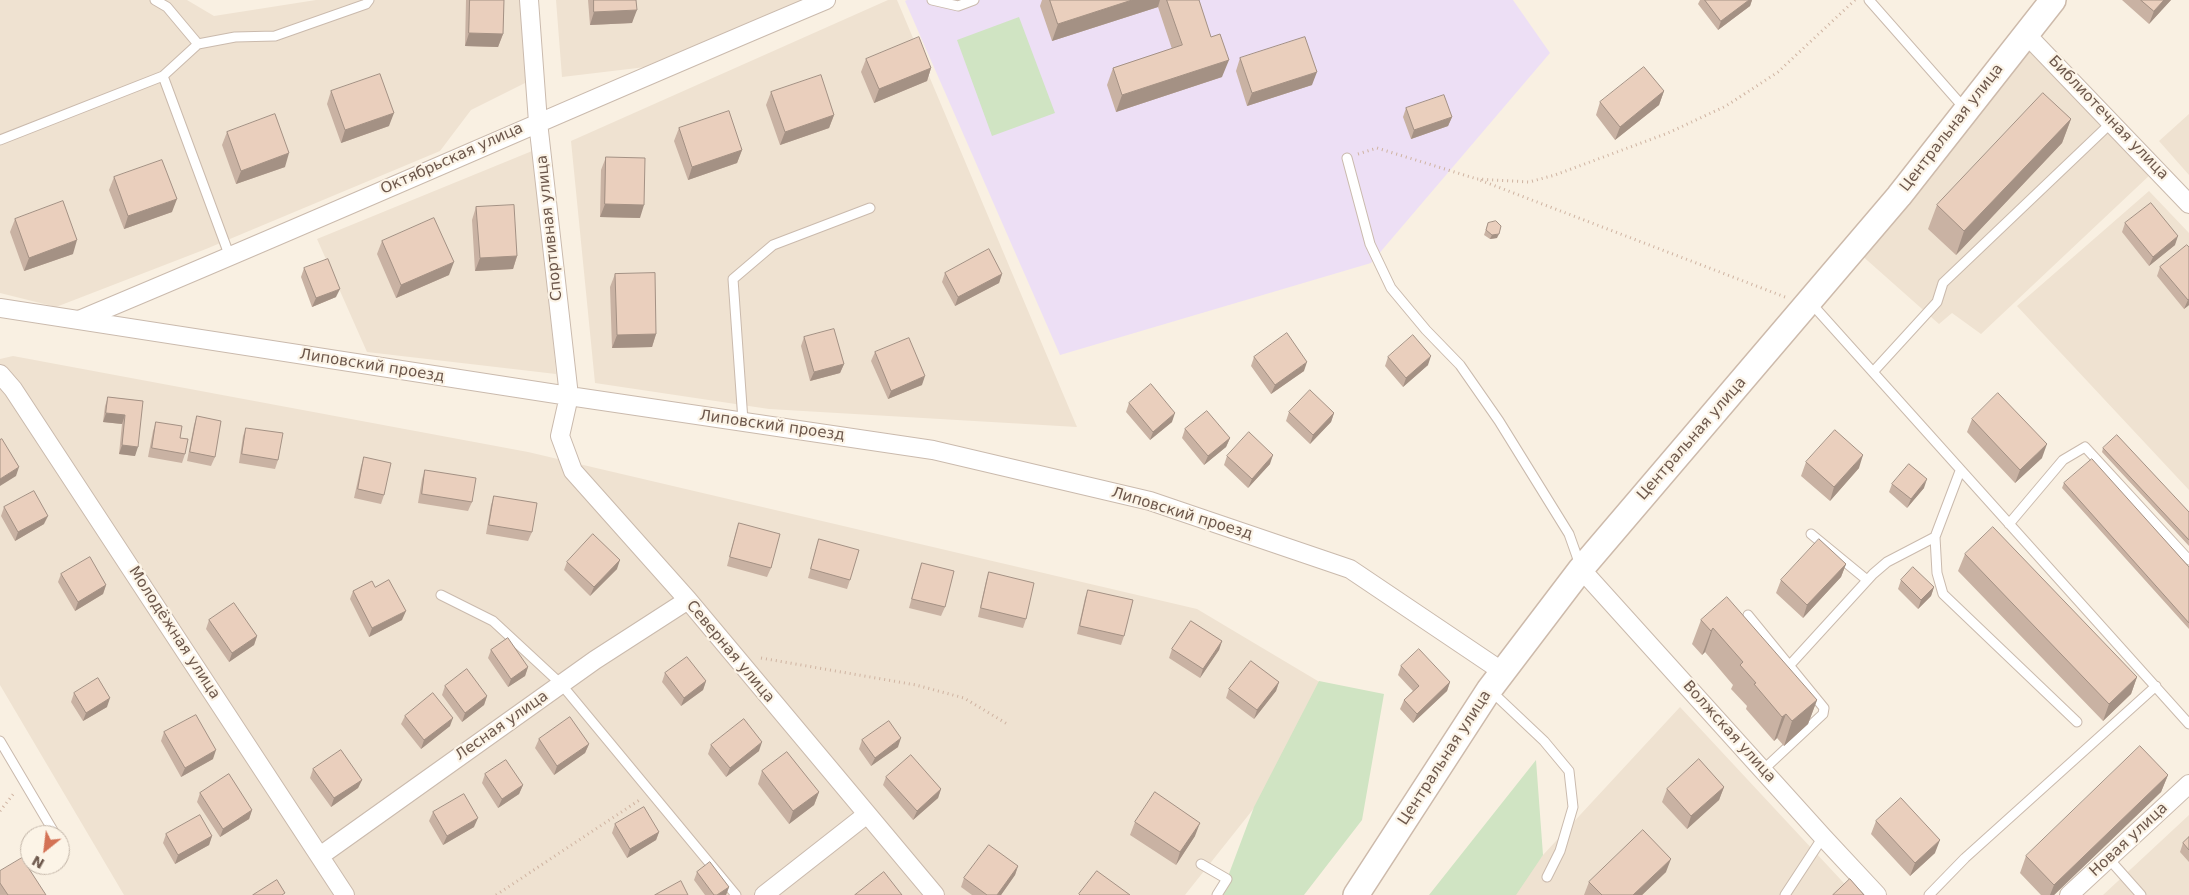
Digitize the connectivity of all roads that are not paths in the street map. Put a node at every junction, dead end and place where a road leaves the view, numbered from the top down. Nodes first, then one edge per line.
1 (155, 0) edge
2 (369, 0) edge
3 (529, 0) edge
4 (826, 0) edge
5 (932, 0) edge
6 (974, 0) edge
7 (1869, 0) edge
8 (2053, 0) edge
9 (2026, 34) junction
10 (198, 44) junction
11 (163, 76) junction
12 (1967, 111) junction
13 (538, 122) junction
14 (2112, 122) junction
15 (0, 140) edge
16 (1347, 158) road end
17 (2189, 204) edge
18 (870, 208) dead end
19 (230, 257) junction
20 (1806, 306) junction
21 (0, 308) edge
22 (78, 320) junction
23 (1873, 372) junction
24 (0, 374) edge
25 (568, 396) junction
26 (743, 421) junction
27 (1960, 471) junction
28 (2009, 524) junction
29 (1811, 534) dead end
30 (1935, 537) junction
31 (2189, 560) edge
32 (1581, 568) junction
33 (1867, 580) junction
34 (441, 595) dead end
35 (688, 600) junction
36 (1748, 615) dead end
37 (1789, 666) junction
38 (1496, 681) junction
39 (561, 684) junction
40 (2156, 686) junction
41 (2077, 722) dead end
42 (2189, 724) edge
43 (0, 741) edge
44 (1763, 770) junction
45 (2189, 784) edge
46 (866, 815) junction
47 (50, 825) edge
48 (1823, 837) junction
49 (320, 856) junction
50 (2109, 859) junction
51 (1201, 864) dead end
52 (1547, 877) dead end
53 (1362, 892) edge
54 (344, 895) edge
55 (736, 895) edge
56 (764, 895) edge
57 (935, 895) edge
58 (1217, 895) edge
59 (1785, 895) edge
60 (1877, 895) edge
61 (1929, 895) edge
62 (2069, 895) edge
63 (2142, 895) edge

1 - 10 lane
2 - 10 lane
3 - 13 street, Спортивная улица
4 - 13 street, Октябрьская улица
5 - 6 lane
7 - 12 lane
8 - 9 main road, Центральная улица
9 - 12 main road, Центральная улица
9 - 14 street, Библиотечная улица
10 - 11 lane
11 - 15 lane
11 - 19 lane
12 - 20 main road, Центральная улица
13 - 19 street, Октябрьская улица
13 - 25 street, Спортивная улица
14 - 17 street, Библиотечная улица
14 - 23 lane
16 - 32 lane
18 - 26 lane
19 - 22 street, Октябрьская улица
20 - 23 lane
20 - 32 main road, Центральная улица
21 - 22 street, Липовский проезд
22 - 25 street, Липовский проезд
23 - 27 lane
24 - 49 street, Молодёжная улица
25 - 26 street, Липовский проезд
25 - 35 street, Северная улица
26 - 38 street, Липовский проезд
27 - 28 lane
27 - 30 lane
28 - 31 lane
28 - 40 lane
29 - 33 lane
30 - 33 lane
30 - 41 lane
32 - 38 main road, Центральная улица
32 - 44 street, Волжская улица
33 - 37 lane
34 - 39 lane
35 - 39 street, Лесная улица
35 - 46 street, Северная улица
36 - 37 lane
37 - 44 lane
38 - 52 lane
38 - 53 main road, Центральная улица
39 - 49 street, Лесная улица
39 - 55 lane
40 - 42 lane
40 - 61 lane
43 - 47 lane
44 - 48 street, Волжская улица
45 - 50 street, Новая улица
46 - 56 street
46 - 57 street, Северная улица
48 - 59 lane
48 - 60 street, Волжская улица
49 - 54 street, Молодёжная улица
50 - 62 street, Новая улица
50 - 63 lane
51 - 58 lane

